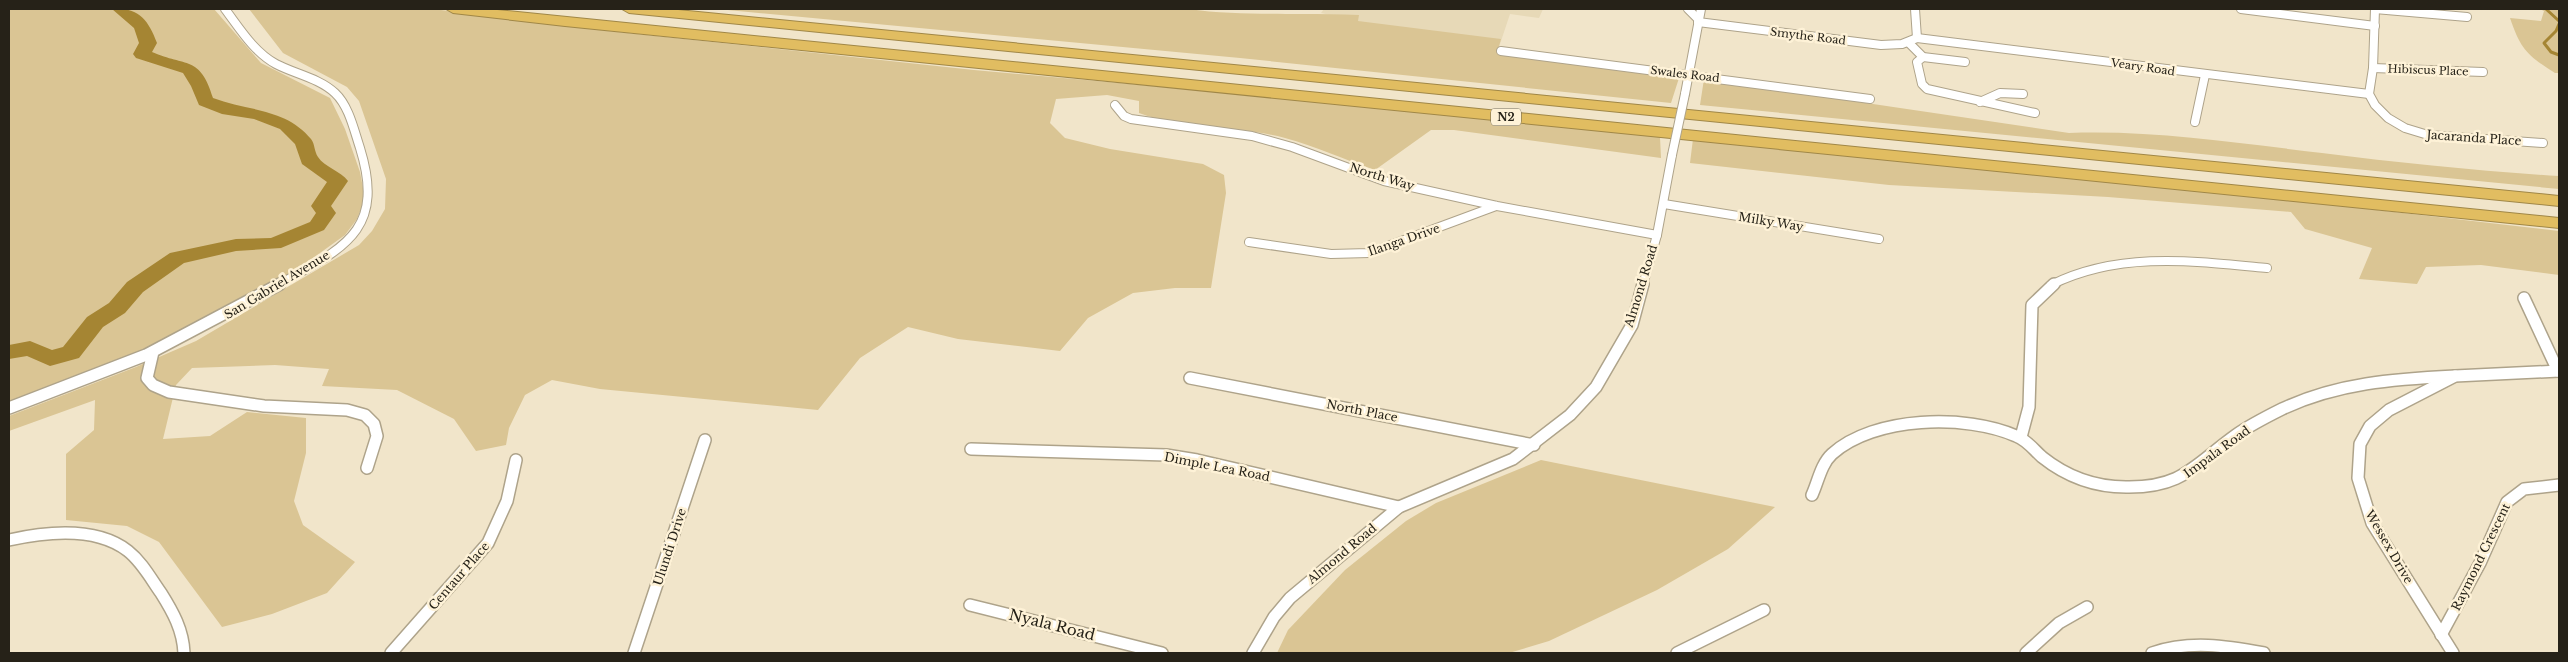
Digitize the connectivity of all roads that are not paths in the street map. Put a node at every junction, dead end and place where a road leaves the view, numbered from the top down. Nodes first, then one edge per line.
1 (225, 9) edge
2 (454, 9) edge
3 (629, 9) edge
4 (1688, 9) edge
5 (1701, 9) edge
6 (1915, 9) edge
7 (2241, 9) edge
8 (2375, 9) edge
9 (2467, 17) dead end
10 (1698, 21) junction
11 (2375, 26) junction
12 (1917, 38) junction
13 (1909, 43) junction
14 (1501, 51) dead end
15 (1923, 57) junction
16 (1965, 62) dead end
17 (2373, 68) junction
18 (2483, 72) dead end
19 (1687, 74) junction
20 (2205, 75) junction
21 (2022, 94) dead end
22 (2369, 94) junction
23 (1870, 99) dead end
24 (1980, 102) junction
25 (1115, 105) dead end
26 (2034, 113) dead end
27 (2195, 122) dead end
28 (2543, 143) dead end
29 (2490, 194) junction
30 (2559, 197) edge
31 (2559, 201) edge
32 (1664, 204) junction
33 (1497, 206) junction
34 (2559, 224) edge
35 (1657, 234) junction
36 (1879, 238) dead end
37 (1249, 242) dead end
38 (2267, 268) dead end
39 (2524, 298) dead end
40 (153, 352) junction
41 (2559, 371) edge
42 (2455, 376) junction
43 (1190, 378) dead end
44 (9, 408) edge
45 (2021, 438) junction
46 (705, 440) dead end
47 (1534, 445) junction
48 (971, 449) dead end
49 (516, 460) dead end
50 (367, 468) dead end
51 (2559, 485) edge
52 (1812, 495) dead end
53 (1399, 507) junction
54 (9, 540) edge
55 (970, 604) dead end
56 (2087, 607) dead end
57 (1764, 610) dead end
58 (2442, 636) junction
59 (184, 653) edge
60 (391, 653) edge
61 (634, 653) edge
62 (1162, 653) edge
63 (1253, 653) edge
64 (1677, 653) edge
65 (2026, 653) edge
66 (2152, 653) edge
67 (2264, 653) edge
68 (2453, 653) edge

1 - 40 street, San Gabriel Avenue
2 - 34 highway, N2
3 - 29 highway, N2
4 - 10 street
5 - 10 street, Almond Road
6 - 12 street
7 - 11 street
8 - 9 street
8 - 11 street
10 - 13 street, Smythe Road
10 - 19 street, Almond Road
11 - 17 street
12 - 13 street, Smythe Road
12 - 20 street, Veary Road
13 - 15 street
14 - 19 street, Swales Road
15 - 16 street
15 - 24 street
17 - 18 street, Hibiscus Place
17 - 22 street
19 - 23 street, Swales Road
19 - 32 street, Almond Road, bridge
20 - 22 street, Veary Road
20 - 27 street
21 - 24 street
22 - 28 street, Jacaranda Place
24 - 26 street
25 - 33 street, North Way
29 - 30 highway
29 - 31 highway, N2
32 - 35 street, Almond Road
32 - 36 street, Milky Way
33 - 35 street, North Way
33 - 37 street, Ilanga Drive
35 - 47 street, Almond Road
38 - 45 street
39 - 41 street
40 - 44 street, San Gabriel Avenue
40 - 50 street
41 - 42 street, Wessex Drive
42 - 45 street, Impala Road
42 - 58 street, Wessex Drive
43 - 47 street, North Place
45 - 52 street, Impala Road
46 - 61 street, Ulundi Drive
47 - 53 street, Almond Road
48 - 53 street, Dimple Lea Road
49 - 60 street, Centaur Place
51 - 58 street, Raymond Crescent
53 - 63 street, Almond Road
54 - 59 street
55 - 62 street, Nyala Road
56 - 65 street
57 - 64 street
58 - 68 street, Wessex Drive
66 - 67 street

